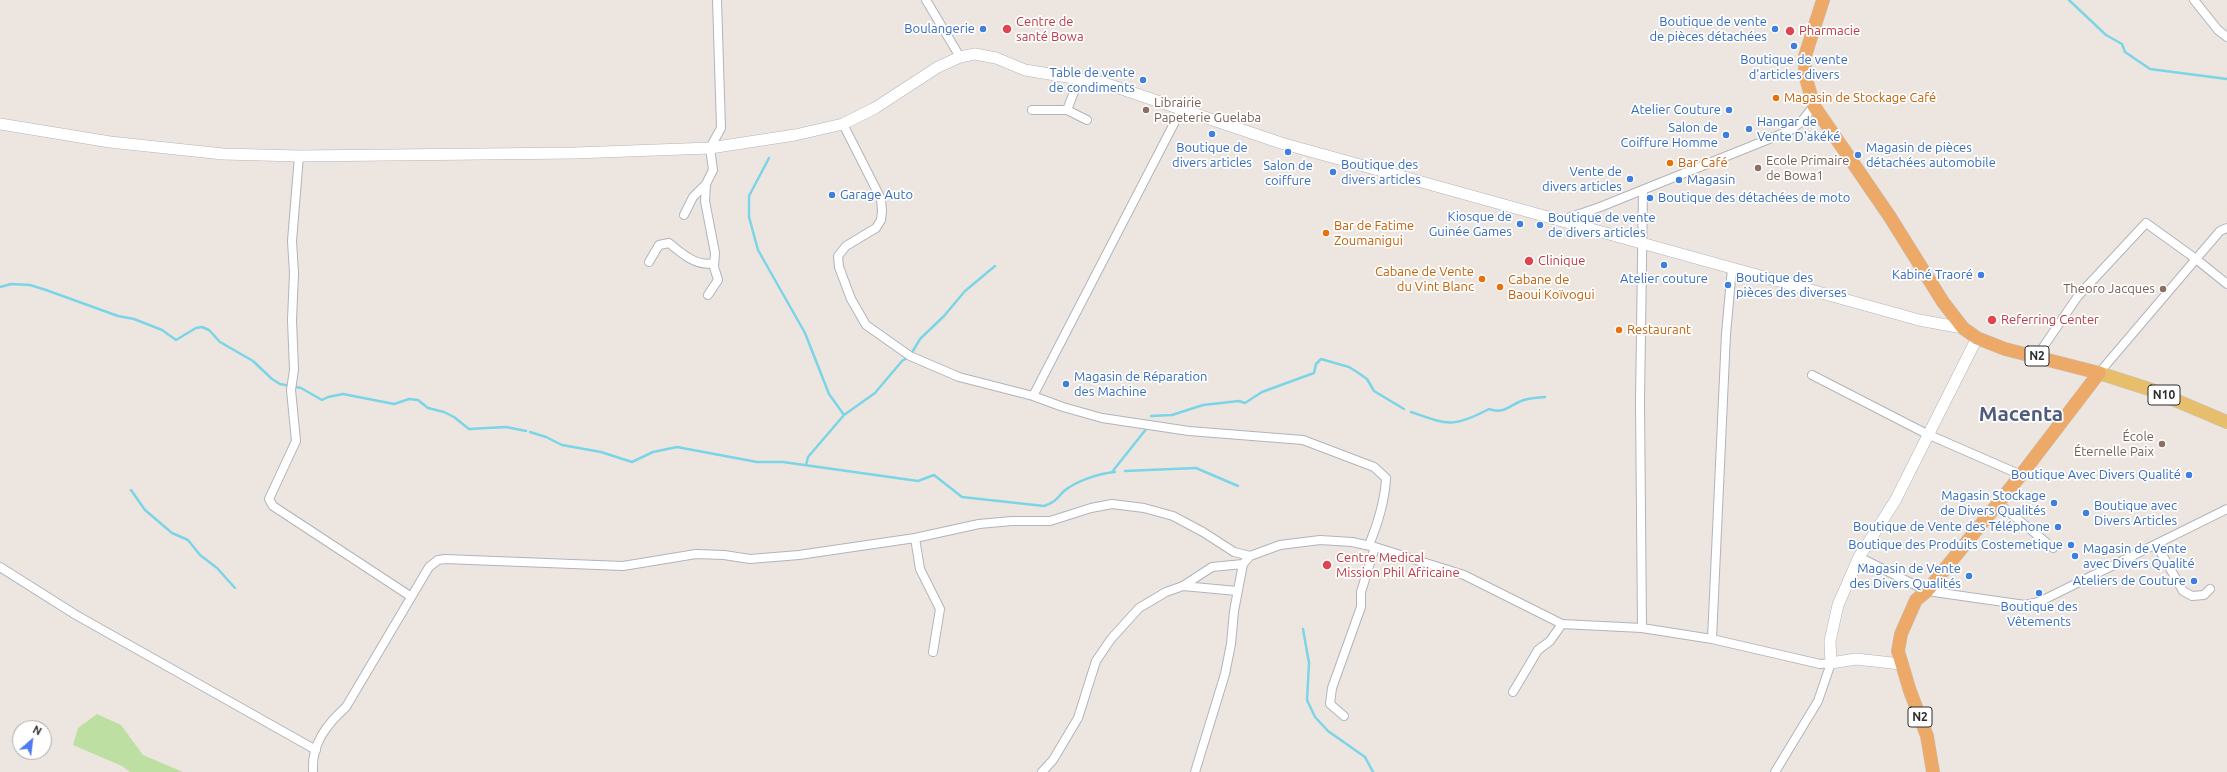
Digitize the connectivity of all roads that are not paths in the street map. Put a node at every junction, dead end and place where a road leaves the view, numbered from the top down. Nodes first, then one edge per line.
1 (717, 0) edge
2 (926, 0) edge
3 (1823, 0) edge
4 (2194, 0) edge
5 (2227, 37) edge
6 (960, 58) junction
7 (1079, 79) junction
8 (1814, 106) junction
9 (1032, 110) dead end
10 (1067, 110) junction
11 (1181, 110) junction
12 (1087, 120) dead end
13 (0, 124) edge
14 (843, 124) junction
15 (710, 148) junction
16 (299, 156) junction
17 (706, 184) junction
18 (1643, 190) junction
19 (684, 215) dead end
20 (1562, 220) junction
21 (2227, 228) edge
22 (1642, 244) junction
23 (2196, 259) junction
24 (649, 262) dead end
25 (714, 263) junction
26 (1732, 268) junction
27 (2227, 284) edge
28 (708, 295) dead end
29 (1963, 328) junction
30 (1977, 338) junction
31 (2037, 356) junction
32 (2099, 373) junction
33 (1812, 375) dead end
34 (1033, 396) junction
35 (2227, 422) edge
36 (1927, 434) junction
37 (2021, 475) junction
38 (1998, 503) junction
39 (2227, 509) edge
40 (915, 538) junction
41 (2156, 544) junction
42 (1372, 546) junction
43 (2053, 548) dead end
44 (1250, 556) junction
45 (1859, 557) junction
46 (1243, 564) junction
47 (0, 567) edge
48 (1183, 586) junction
49 (2210, 589) dead end
50 (1237, 590) junction
51 (1927, 591) junction
52 (410, 596) junction
53 (1562, 624) junction
54 (1642, 628) junction
55 (1712, 639) junction
56 (933, 652) dead end
57 (1831, 663) junction
58 (1901, 664) junction
59 (1513, 692) dead end
60 (1344, 716) dead end
61 (316, 750) junction
62 (313, 772) edge
63 (1042, 772) edge
64 (1195, 772) edge
65 (1775, 772) edge
66 (1933, 772) edge

1 - 15 street
2 - 6 street
3 - 8 highway, N2
4 - 5 street
6 - 7 main road
6 - 14 main road
7 - 10 street
7 - 11 main road
8 - 18 street
8 - 29 highway, N2
9 - 10 street
10 - 12 street
11 - 20 main road
11 - 34 street
13 - 16 main road
14 - 15 main road
14 - 34 street
15 - 16 main road
15 - 17 street
16 - 52 street
17 - 19 street
17 - 25 street
18 - 20 street
18 - 22 street
20 - 22 main road
21 - 23 street
22 - 26 main road
22 - 54 street
23 - 27 street
23 - 31 street
23 - 32 street
24 - 25 street
25 - 28 street
26 - 29 main road
26 - 55 street
29 - 30 highway, N2
30 - 31 highway, N2
30 - 36 main road
31 - 32 highway, N2
32 - 35 main road, N10
32 - 37 highway, N2
33 - 36 street
34 - 42 street
36 - 37 street
36 - 45 main road
37 - 38 highway, N2
38 - 43 street
38 - 51 highway, N2
39 - 41 street
40 - 44 street
40 - 52 street
40 - 56 street
41 - 49 street
41 - 51 street
42 - 44 street
42 - 53 street
42 - 60 street
44 - 46 street
45 - 51 street
45 - 57 main road
46 - 48 street
46 - 50 street
47 - 61 street
48 - 50 street
48 - 63 street
50 - 64 street
51 - 58 highway, N2
52 - 61 street
53 - 54 street
53 - 59 street
54 - 55 street
55 - 57 street
57 - 58 main road
57 - 65 street
58 - 66 highway, N2
61 - 62 street

